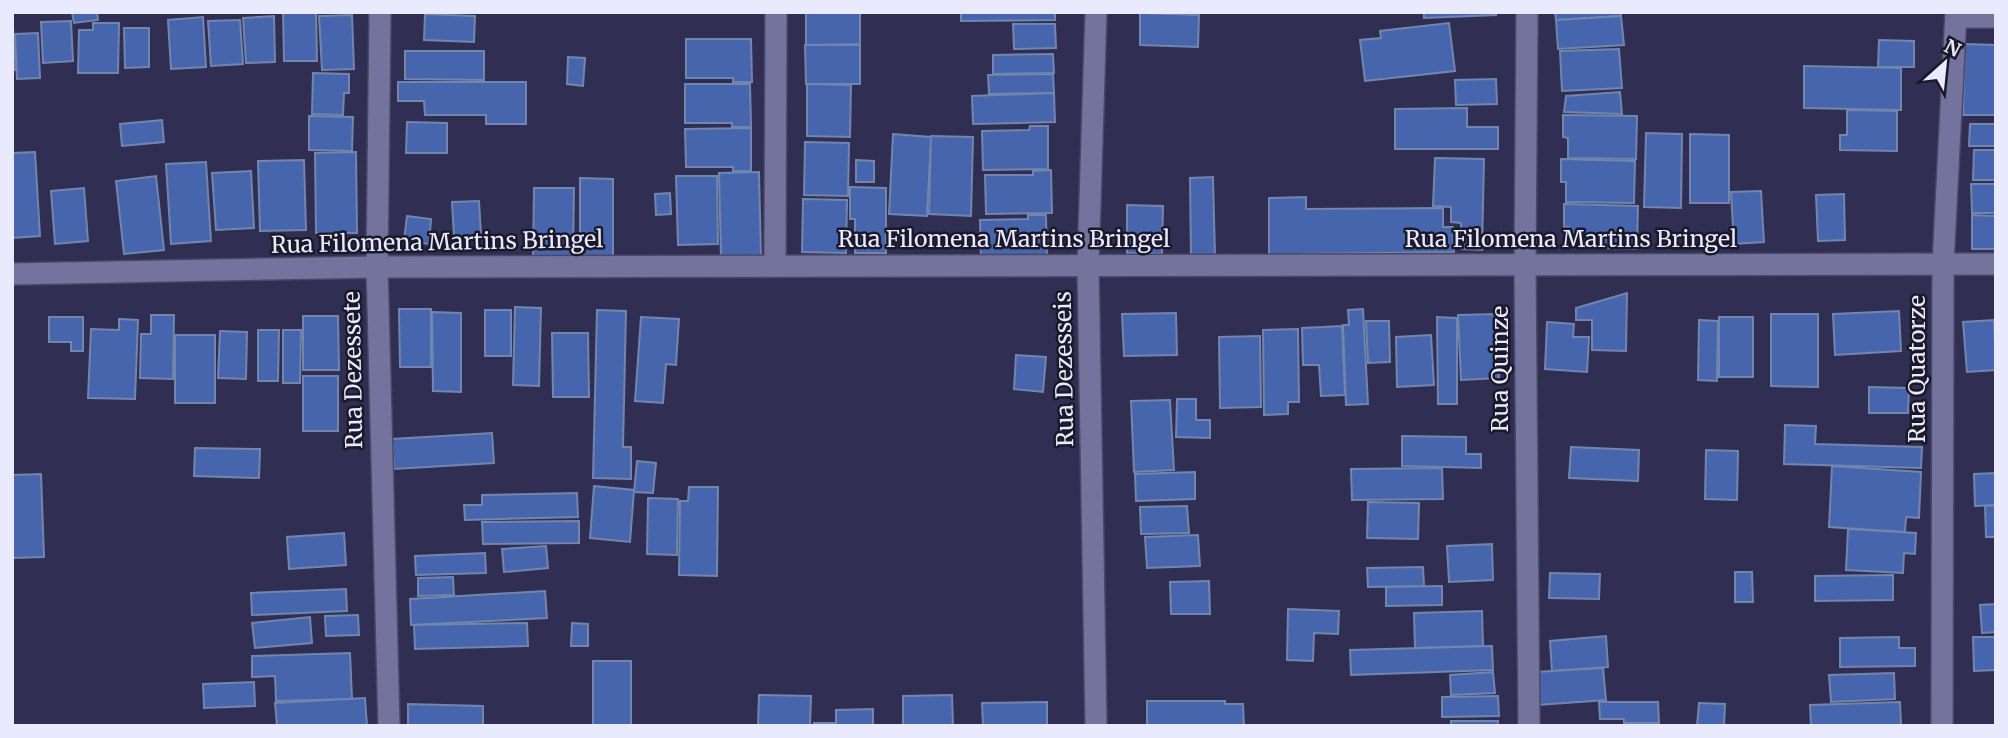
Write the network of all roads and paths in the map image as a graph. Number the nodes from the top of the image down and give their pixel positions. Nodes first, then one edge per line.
1 (380, 12) edge
2 (776, 12) edge
3 (1096, 12) edge
4 (1527, 12) edge
5 (1956, 15) edge
6 (1996, 17) edge
7 (1943, 264) junction
8 (1996, 264) edge
9 (1088, 265) junction
10 (1525, 265) junction
11 (775, 266) junction
12 (377, 267) junction
13 (12, 274) edge
14 (389, 726) edge
15 (1096, 726) edge
16 (1529, 726) edge
17 (1942, 726) edge

1 - 12 street, Rua Dezessete
2 - 11 street
3 - 9 street, Rua Dezesseis
4 - 10 street, Rua Quinze
5 - 6 street
5 - 7 street, Rua Quatorze
7 - 8 street, Rua Filomena Martins Bringel
7 - 10 street, Rua Filomena Martins Bringel
7 - 17 street, Rua Quatorze
9 - 10 street, Rua Filomena Martins Bringel
9 - 11 street, Rua Filomena Martins Bringel
9 - 15 street, Rua Dezesseis
10 - 16 street, Rua Quinze
11 - 12 street, Rua Filomena Martins Bringel
12 - 13 street, Rua Filomena Martins Bringel
12 - 14 street, Rua Dezessete

